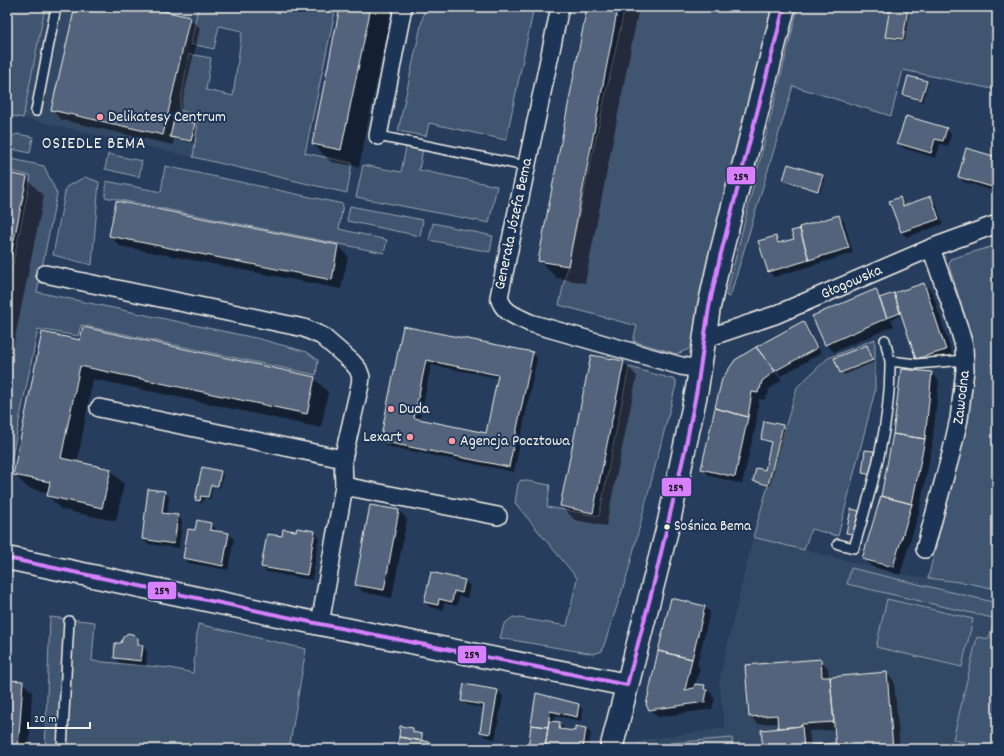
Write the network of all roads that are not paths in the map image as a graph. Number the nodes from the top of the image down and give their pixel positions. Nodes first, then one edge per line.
1 (56, 7) edge
2 (403, 7) edge
3 (560, 7) edge
4 (784, 7) edge
5 (36, 111) dead end
6 (378, 136) joint
7 (526, 166) junction
8 (997, 224) edge
9 (931, 248) junction
10 (45, 274) dead end
11 (704, 339) junction
12 (885, 340) dead end
13 (965, 360) junction
14 (890, 361) junction
15 (700, 369) junction
16 (99, 408) dead end
17 (343, 459) junction
18 (344, 486) junction
19 (498, 516) dead end
20 (838, 544) dead end
21 (925, 550) dead end
22 (7, 558) edge
23 (69, 621) dead end
24 (320, 624) junction
25 (627, 685) junction
26 (62, 749) edge
27 (611, 749) edge

1 - 5 lane
2 - 6 street
3 - 7 street, Generała Józefa Bema
4 - 11 street
6 - 7 lane
7 - 15 street, Generała Józefa Bema
8 - 9 street, Głogowska
9 - 11 street, Głogowska
9 - 13 street, Zawodna
10 - 17 street
11 - 15 street
12 - 14 lane
13 - 14 lane
13 - 21 street, Zawodna
14 - 20 lane
15 - 25 street
16 - 17 street
17 - 18 street
18 - 19 street
18 - 24 street
22 - 24 street
23 - 26 lane
24 - 25 street
25 - 27 street

